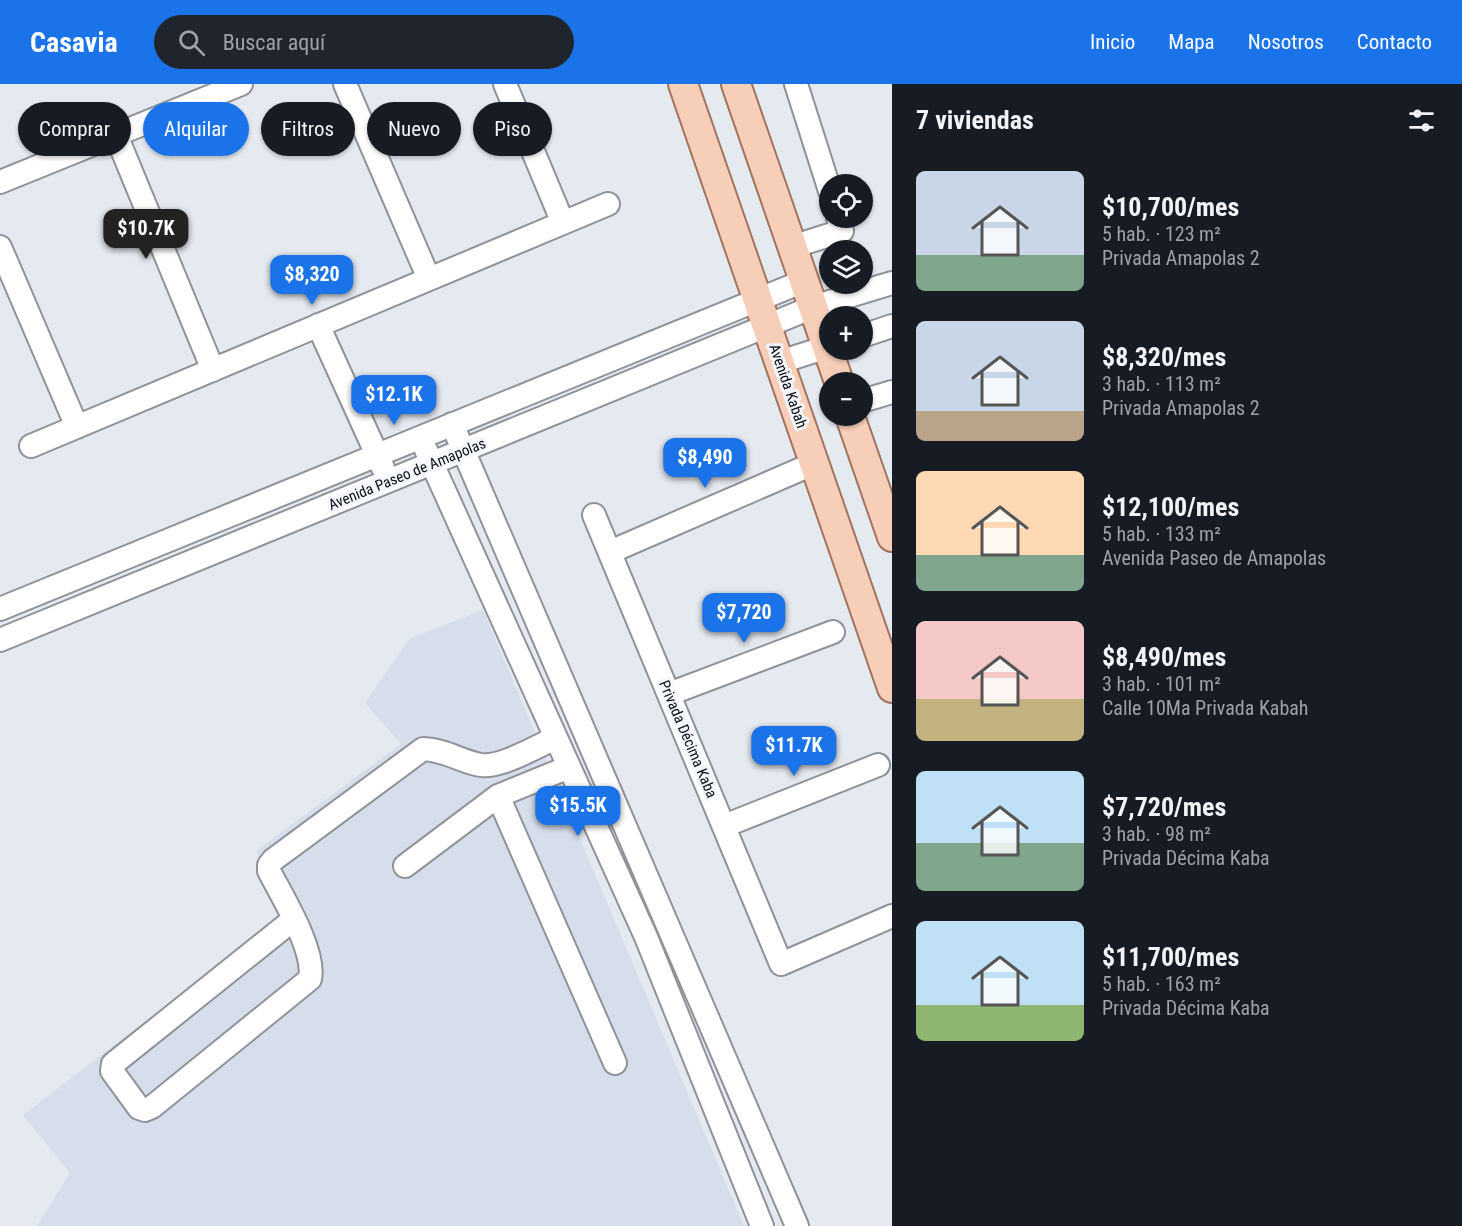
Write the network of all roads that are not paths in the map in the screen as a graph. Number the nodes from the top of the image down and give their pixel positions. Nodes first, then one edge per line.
1 (345, 84) edge
2 (505, 84) edge
3 (683, 84) edge
4 (736, 84) edge
5 (796, 84) edge
6 (231, 86) edge
7 (131, 129) edge
8 (64, 156) edge
9 (125, 156) edge
10 (825, 174) edge
11 (0, 182) edge
12 (608, 204) dead end
13 (563, 223) junction
14 (841, 228) edge
15 (0, 247) edge
16 (792, 247) junction
17 (429, 279) junction
18 (804, 281) junction
19 (892, 283) edge
20 (759, 300) junction
21 (813, 307) junction
22 (819, 323) edge
23 (318, 325) junction
24 (768, 326) junction
25 (892, 326) edge
26 (873, 332) edge
27 (819, 350) edge
28 (780, 362) junction
29 (213, 370) junction
30 (892, 392) edge
31 (873, 398) edge
32 (452, 424) junction
33 (77, 426) junction
34 (853, 426) edge
35 (421, 438) junction
36 (31, 446) dead end
37 (464, 450) junction
38 (377, 455) junction
39 (815, 463) junction
40 (431, 464) junction
41 (389, 481) junction
42 (594, 515) dead end
43 (892, 537) edge
44 (610, 552) junction
45 (0, 609) edge
46 (833, 632) dead end
47 (0, 640) edge
48 (892, 688) edge
49 (669, 694) junction
50 (556, 738) junction
51 (878, 765) dead end
52 (569, 767) junction
53 (498, 796) junction
54 (724, 826) junction
55 (405, 866) dead end
56 (892, 916) edge
57 (294, 919) junction
58 (670, 928) junction
59 (646, 937) junction
60 (615, 1063) dead end
61 (795, 1220) edge
62 (764, 1226) edge

1 - 17 street
2 - 13 street
3 - 20 main road, Avenida Kabah
4 - 16 main road
5 - 10 street
6 - 7 street
8 - 11 street
9 - 29 street
12 - 13 street
13 - 17 street
14 - 16 street
15 - 33 street
16 - 18 main road
17 - 23 street
18 - 20 street, Avenida Paseo de Amapolas
18 - 21 main road
19 - 21 street, Avenida Paseo de Amapolas
20 - 24 main road, Avenida Kabah
20 - 32 street, Avenida Paseo de Amapolas
21 - 22 main road
21 - 24 street, Avenida Paseo de Amapolas
23 - 29 street
23 - 38 street
24 - 28 main road, Avenida Kabah
24 - 37 street, Avenida Paseo de Amapolas
25 - 26 street
27 - 28 street
28 - 39 main road, Avenida Kabah
29 - 33 street
30 - 31 street
32 - 35 street, Avenida Paseo de Amapolas
32 - 37 street
33 - 36 street
34 - 43 main road
35 - 38 street, Avenida Paseo de Amapolas
35 - 40 street
37 - 40 street, Avenida Paseo de Amapolas
37 - 58 street
38 - 41 street
38 - 45 street, Avenida Paseo de Amapolas
39 - 44 street
39 - 48 main road, Avenida Kabah
40 - 41 street, Avenida Paseo de Amapolas
40 - 50 street
41 - 47 street, Avenida Paseo de Amapolas
42 - 44 street, Privada Décima Kaba
44 - 49 street, Privada Décima Kaba
46 - 49 street
49 - 54 street, Privada Décima Kaba
50 - 52 street
50 - 57 street
51 - 54 street
52 - 53 street
52 - 59 street
53 - 55 street
53 - 60 street
54 - 56 street, Privada Décima Kaba
57 - 57 street
58 - 59 street
58 - 61 street
59 - 62 street
61 - 62 street

